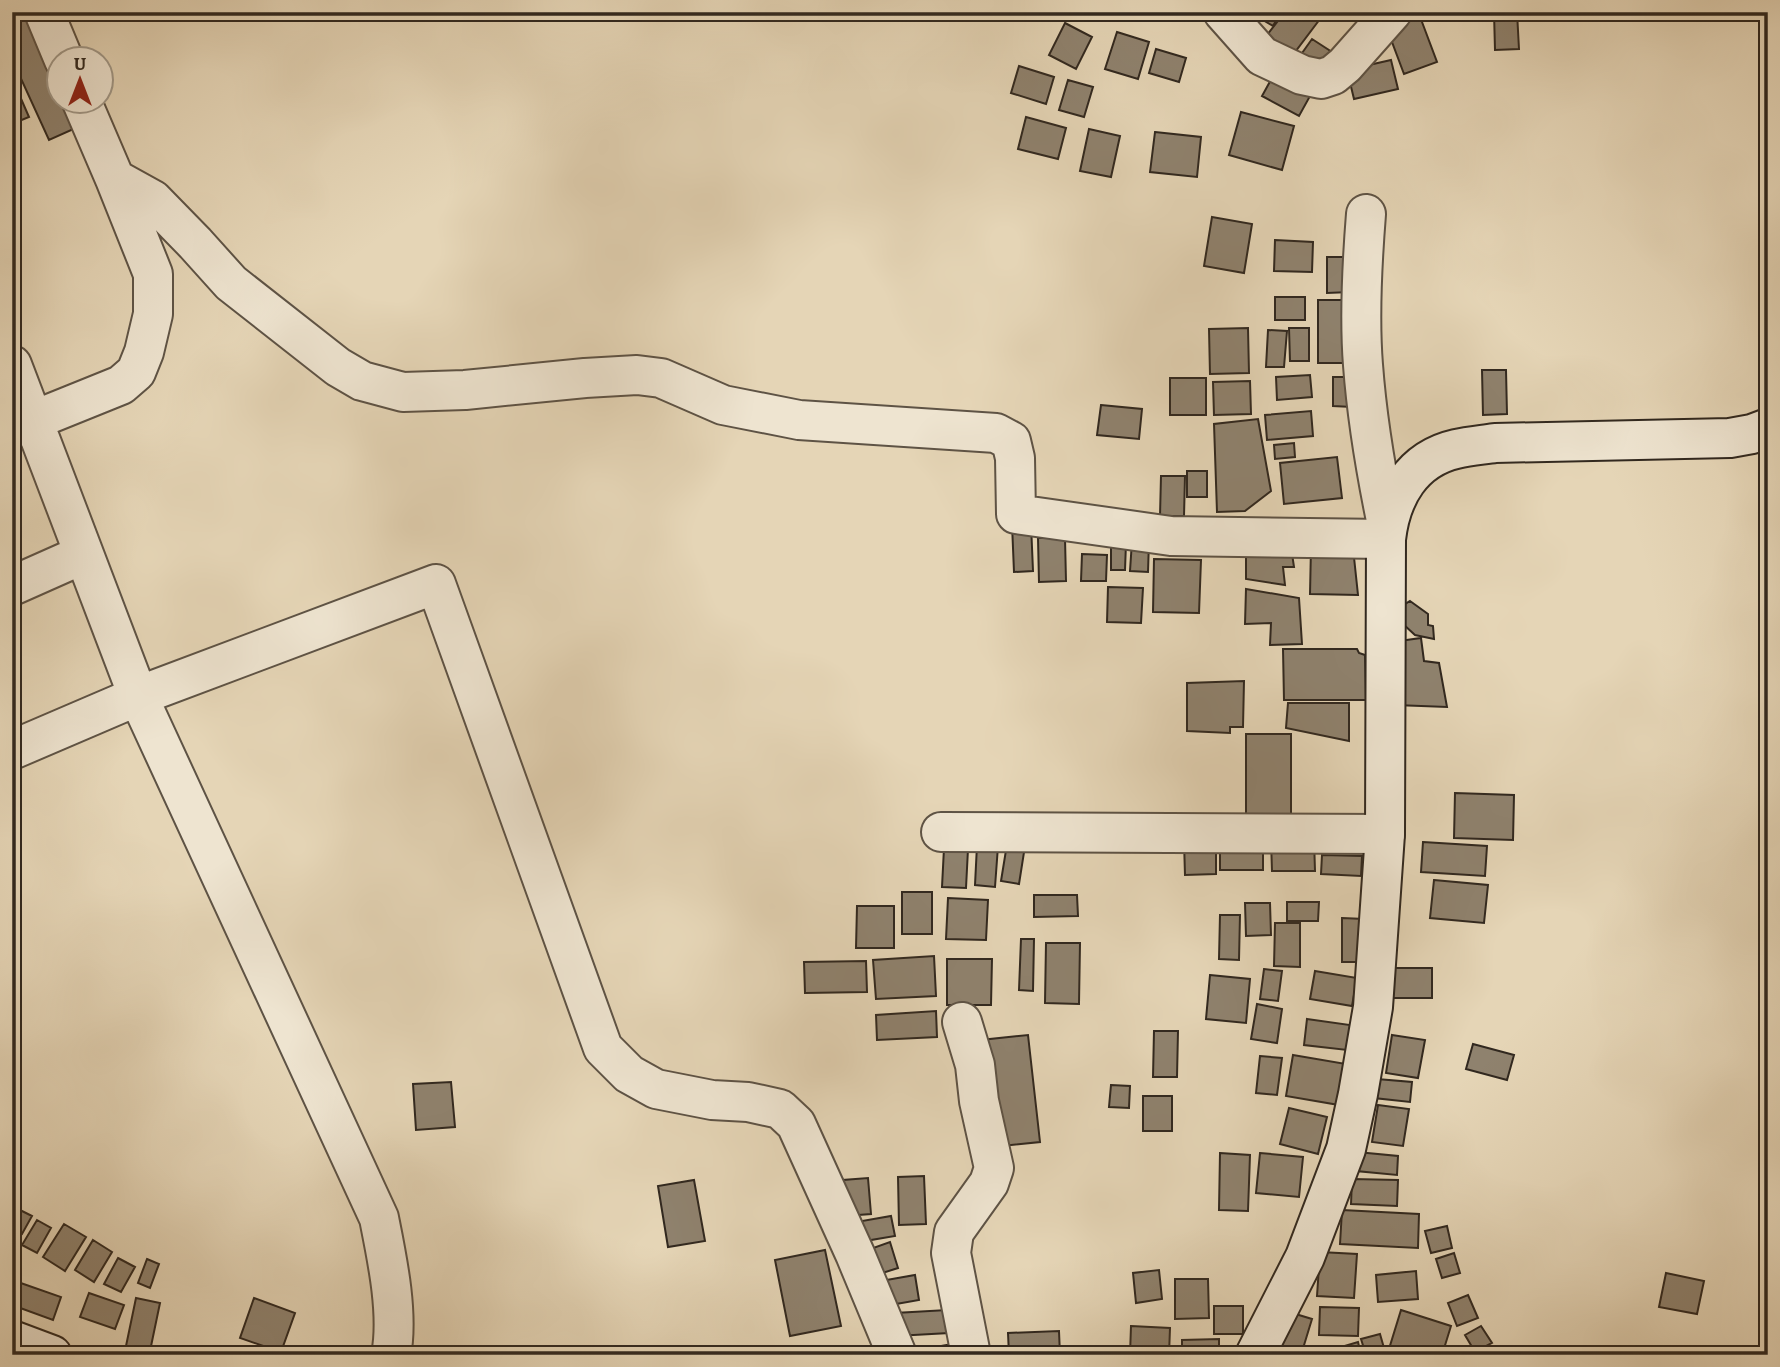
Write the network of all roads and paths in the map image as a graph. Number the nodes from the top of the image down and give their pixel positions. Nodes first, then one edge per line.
1 (44, 12) edge
2 (1223, 12) edge
3 (1392, 12) edge
4 (58, 46) edge
5 (88, 116) edge
6 (115, 179) junction
7 (1366, 214) dead end
8 (12, 365) edge
9 (23, 425) edge
10 (1768, 428) edge
11 (1387, 532) junction
12 (84, 554) junction
13 (12, 586) edge
14 (138, 696) junction
15 (12, 750) edge
16 (941, 832) dead end
17 (1385, 834) junction
18 (962, 1022) dead end
19 (12, 1340) edge
20 (52, 1355) edge
21 (391, 1355) edge
22 (897, 1355) edge
23 (971, 1355) edge
24 (1255, 1355) edge

1 - 4 street
2 - 3 street
5 - 6 street
6 - 9 street
6 - 11 street
7 - 11 street
8 - 9 street
9 - 12 street
10 - 11 street
11 - 17 street
12 - 13 street
12 - 14 street
14 - 15 street
14 - 21 street
14 - 22 street
16 - 17 street
17 - 24 street
18 - 23 street
19 - 20 street

